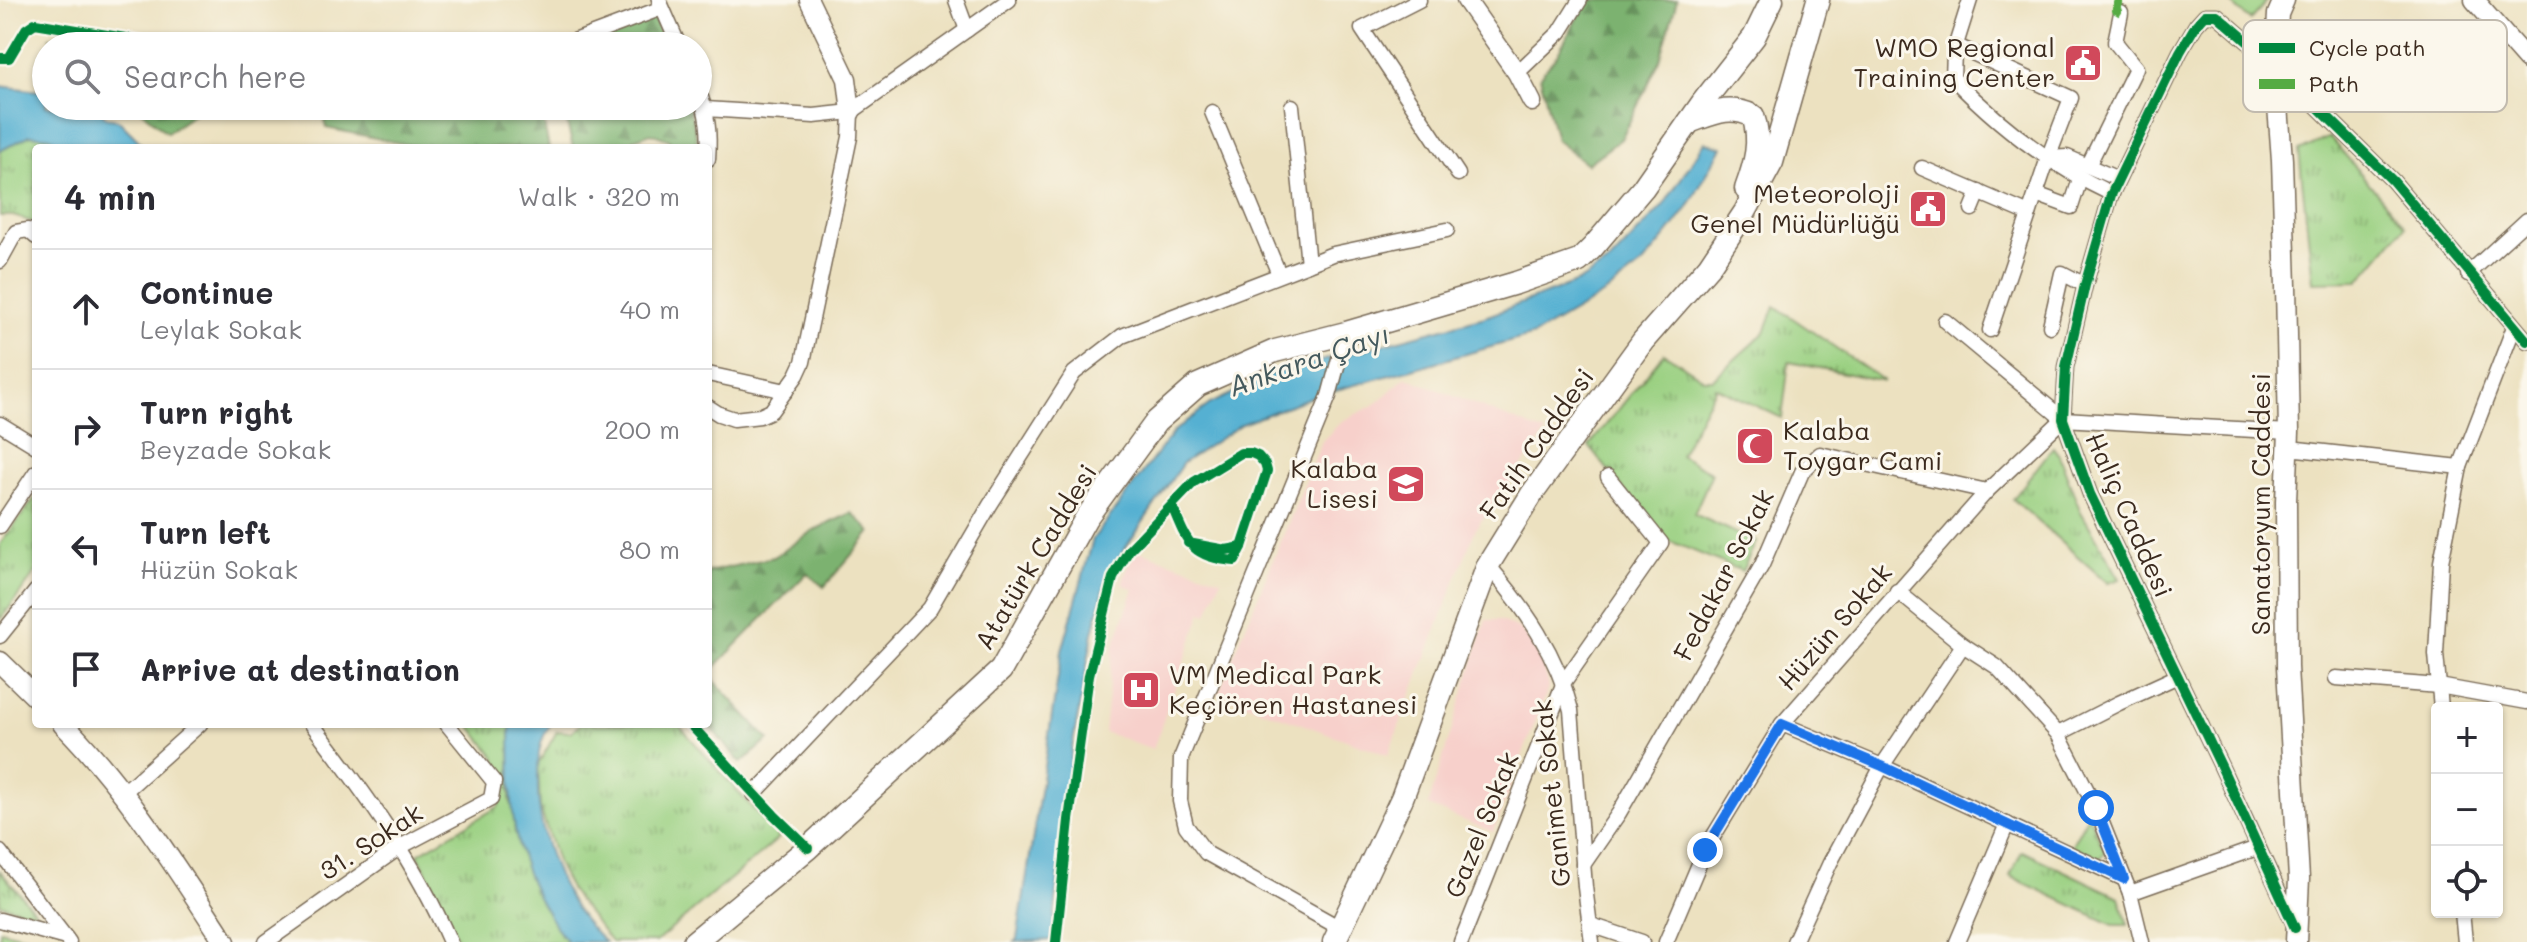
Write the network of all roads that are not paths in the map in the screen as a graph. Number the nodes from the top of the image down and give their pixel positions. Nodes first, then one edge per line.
1 (809, 0) edge
2 (956, 0) edge
3 (1009, 0) edge
4 (1419, 0) edge
5 (1466, 0) edge
6 (1580, 0) edge
7 (1772, 0) edge
8 (1818, 0) edge
9 (1970, 0) edge
10 (2284, 0) edge
11 (2474, 0) edge
12 (661, 4) edge
13 (2121, 13) dead end
14 (2278, 20) edge
15 (2492, 20) edge
16 (967, 30) junction
17 (594, 32) edge
18 (673, 32) edge
19 (2243, 37) edge
20 (2507, 37) edge
21 (1955, 45) junction
22 (2527, 60) edge
23 (1517, 73) junction
24 (1532, 102) dead end
25 (1292, 106) dead end
26 (712, 109) edge
27 (851, 112) junction
28 (1212, 112) dead end
29 (2278, 112) edge
30 (2323, 112) edge
31 (708, 120) edge
32 (1689, 122) junction
33 (709, 144) edge
34 (2048, 158) junction
35 (1922, 168) dead end
36 (2084, 173) junction
37 (1458, 174) dead end
38 (2118, 179) junction
39 (1979, 192) junction
40 (2036, 194) junction
41 (2112, 194) junction
42 (1972, 209) dead end
43 (2029, 214) junction
44 (2527, 220) edge
45 (1447, 230) dead end
46 (32, 234) edge
47 (1729, 237) junction
48 (0, 261) edge
49 (1308, 264) junction
50 (1279, 274) junction
51 (2468, 274) junction
52 (2085, 285) junction
53 (1945, 321) dead end
54 (2050, 326) dead end
55 (2514, 327) junction
56 (1990, 330) dead end
57 (2527, 341) edge
58 (1344, 342) junction
59 (712, 375) edge
60 (786, 391) junction
61 (712, 410) edge
62 (2063, 419) junction
63 (0, 424) edge
64 (2289, 440) junction
65 (32, 444) edge
66 (2460, 467) junction
67 (1608, 477) dead end
68 (32, 478) edge
69 (1987, 491) junction
70 (0, 526) edge
71 (1488, 565) junction
72 (1897, 591) junction
73 (32, 596) edge
74 (0, 636) edge
75 (1963, 645) junction
76 (0, 662) edge
77 (2178, 676) junction
78 (2336, 678) dead end
79 (1564, 682) junction
80 (2439, 686) junction
81 (32, 693) edge
82 (2440, 702) edge
83 (2527, 702) edge
84 (1782, 724) junction
85 (66, 728) edge
86 (196, 728) edge
87 (315, 728) edge
88 (450, 728) edge
89 (2058, 734) junction
90 (1882, 766) junction
91 (123, 793) junction
92 (754, 794) dead end
93 (2007, 824) junction
94 (400, 847) junction
95 (2257, 848) junction
96 (0, 852) edge
97 (1583, 865) junction
98 (2127, 886) junction
99 (2463, 918) edge
100 (0, 920) edge
101 (1591, 925) junction
102 (1337, 935) edge
103 (2296, 935) edge
104 (66, 941) edge
105 (225, 942) edge
106 (266, 942) edge
107 (450, 942) edge
108 (694, 942) edge
109 (1461, 942) edge
110 (1592, 942) edge
111 (1642, 942) edge
112 (1666, 942) edge
113 (1794, 942) edge
114 (1957, 942) edge
115 (2142, 942) edge
116 (2465, 942) edge

1 - 27 street
2 - 16 street
3 - 16 street
4 - 37 street
5 - 23 street
6 - 23 street
7 - 32 main road
8 - 47 main road, Fatih Caddesi
9 - 21 street
10 - 14 main road, Sanatoryum Caddesi
11 - 15 street
12 - 17 street
12 - 18 street
13 - 36 street
16 - 27 street
19 - 38 street, Haliç Caddesi
20 - 22 street
21 - 34 street
21 - 34 street
23 - 24 street
25 - 49 street
26 - 27 street
27 - 60 street
28 - 50 street
29 - 64 main road, Sanatoryum Caddesi
30 - 51 street
31 - 33 street
32 - 47 main road
32 - 58 main road, Atatürk Caddesi
34 - 36 street
34 - 40 street
35 - 39 street
36 - 38 street
36 - 40 street
36 - 41 street
38 - 41 street, Haliç Caddesi
39 - 42 street
39 - 43 street
40 - 43 street
41 - 52 street, Haliç Caddesi
43 - 56 street
44 - 51 street
45 - 49 street
46 - 48 street
47 - 71 main road, Fatih Caddesi
49 - 50 street
50 - 92 street
51 - 55 street
52 - 54 street
52 - 62 street, Haliç Caddesi
53 - 62 street
55 - 57 street
55 - 66 street
58 - 102 street
58 - 108 main road, Atatürk Caddesi
59 - 60 street
60 - 61 street
62 - 64 street
62 - 69 street, Hüzün Sokak
62 - 77 street, Haliç Caddesi
63 - 65 street
64 - 66 street
64 - 103 main road, Sanatoryum Caddesi
66 - 80 street
67 - 79 street, Gazel Sokak
68 - 70 street
69 - 72 street, Hüzün Sokak
69 - 97 street, Fedakar Sokak
71 - 79 street, Ganimet Sokak
71 - 102 main road, Fatih Caddesi
72 - 75 street
72 - 84 street, Hüzün Sokak
73 - 74 street
75 - 89 street
75 - 90 street
76 - 81 main road
77 - 89 street
77 - 95 street, Haliç Caddesi
78 - 80 street
79 - 97 street, Ganimet Sokak
79 - 109 street, Gazel Sokak
80 - 82 street
80 - 83 street
84 - 90 street
84 - 112 street, Hüzün Sokak
85 - 91 main road
86 - 91 street
87 - 94 street
88 - 94 street, 31. Sokak
89 - 98 street
90 - 93 street
90 - 113 street
91 - 105 main road
93 - 98 street
93 - 114 street
94 - 106 street, 31. Sokak
94 - 107 street
95 - 98 street
95 - 103 street, Haliç Caddesi
96 - 104 street
97 - 101 street, Ganimet Sokak
98 - 115 street
99 - 116 street
100 - 104 street
101 - 110 street, Ganimet Sokak
101 - 111 street

